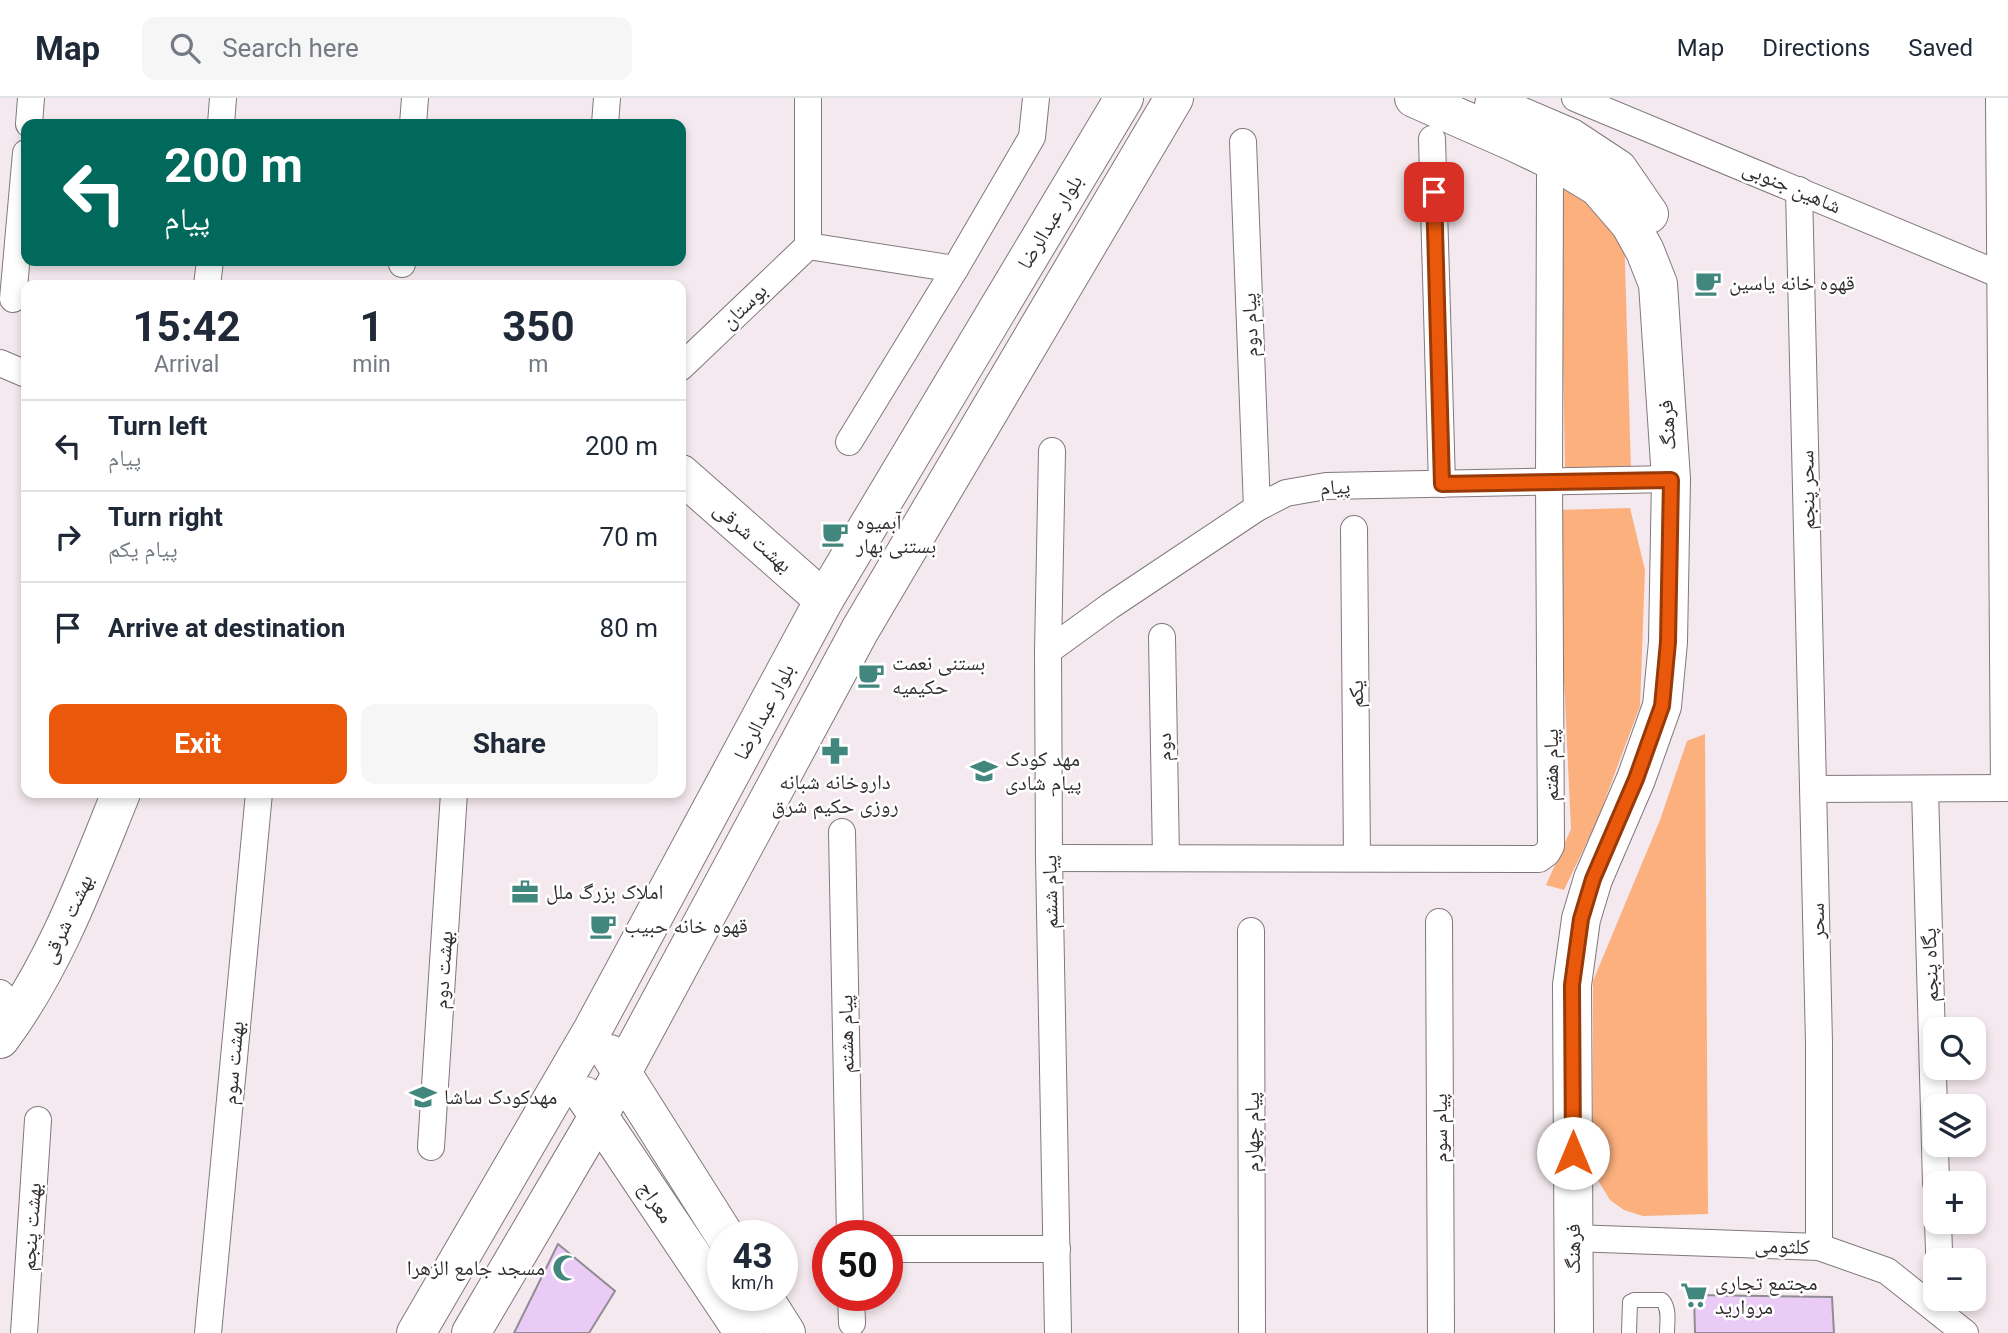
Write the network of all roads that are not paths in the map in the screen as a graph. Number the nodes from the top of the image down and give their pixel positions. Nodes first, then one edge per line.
1 (31, 98) edge
2 (223, 98) edge
3 (415, 98) edge
4 (607, 98) edge
5 (808, 98) edge
6 (1124, 98) edge
7 (1174, 98) edge
8 (1414, 98) edge
9 (1477, 98) edge
10 (1576, 98) edge
11 (1999, 98) edge
12 (1035, 101) edge
13 (29, 119) edge
14 (221, 119) edge
15 (413, 119) edge
16 (605, 119) edge
17 (1432, 139) dead end
18 (1243, 142) dead end
19 (1550, 176) dead end
20 (1799, 190) junction
21 (21, 209) edge
22 (808, 246) junction
23 (956, 269) junction
24 (1661, 274) junction
25 (2004, 276) edge
26 (13, 299) dead end
27 (686, 362) edge
28 (0, 363) edge
29 (21, 372) edge
30 (849, 442) dead end
31 (1052, 451) dead end
32 (686, 478) edge
33 (1671, 480) junction
34 (1549, 481) junction
35 (1442, 484) junction
36 (1257, 508) junction
37 (1354, 529) dead end
38 (824, 600) junction
39 (1162, 636) dead end
40 (1048, 651) junction
41 (2006, 788) edge
42 (1814, 789) junction
43 (1925, 789) junction
44 (119, 798) edge
45 (259, 798) edge
46 (454, 798) edge
47 (842, 832) dead end
48 (1049, 858) junction
49 (1166, 858) junction
50 (1357, 858) junction
51 (1440, 922) dead end
52 (1251, 931) dead end
53 (7, 1015) edge
54 (593, 1029) junction
55 (568, 1071) junction
56 (623, 1072) junction
57 (599, 1115) junction
58 (38, 1120) dead end
59 (431, 1147) dead end
60 (1937, 1171) edge
61 (715, 1220) edge
62 (850, 1220) edge
63 (1573, 1238) junction
64 (1819, 1247) junction
65 (903, 1249) edge
66 (1057, 1250) junction
67 (772, 1311) edge
68 (852, 1311) edge
69 (852, 1323) dead end
70 (24, 1333) edge
71 (208, 1333) edge
72 (416, 1333) edge
73 (471, 1333) edge
74 (744, 1333) edge
75 (786, 1333) edge
76 (1058, 1333) edge
77 (1252, 1333) edge
78 (1441, 1333) edge
79 (1574, 1333) edge
80 (1629, 1333) edge
81 (1667, 1333) edge
82 (1965, 1333) edge

1 - 13 street
2 - 14 street
3 - 15 street
4 - 16 street
5 - 22 street
6 - 38 main road, بلوار عبدالرضا
7 - 56 main road, بلوار عبدالرضا
8 - 24 main road, فرهنگ
9 - 24 main road, فرهنگ
10 - 20 street, شاهین جنوبی
11 - 25 street
12 - 23 street
17 - 35 street
18 - 36 street, پیام دوم
19 - 34 street, پیام هفتم
20 - 25 street, شاهین جنوبی
20 - 42 street, سحر پنجم
21 - 26 street
22 - 23 street
22 - 27 street, بوستان
23 - 30 street
24 - 33 main road, فرهنگ
25 - 41 street
28 - 29 street
31 - 40 street, پیام ششم
32 - 38 main road, بهشت شرقی
33 - 34 street, پیام
33 - 63 main road, فرهنگ
34 - 35 street, پیام
34 - 50 street, پیام هفتم
35 - 36 street, پیام
36 - 40 street, پیام
37 - 50 street, یکم
38 - 54 main road, بلوار عبدالرضا
39 - 49 street, دوم
40 - 48 street, پیام ششم
41 - 43 street
42 - 43 street
42 - 64 street, سحر
43 - 60 street, پگاه پنجم
44 - 53 main road, بهشت شرقی
45 - 71 street, بهشت سوم
46 - 59 street, بهشت دوم
47 - 62 street, پیام هشتم
48 - 49 street, پیام هفتم
48 - 66 street, پیام ششم
49 - 50 street, پیام هفتم
51 - 78 street, پیام سوم
52 - 77 street, پیام چهارم
54 - 55 main road, بلوار عبدالرضا
54 - 56 main road, معراج
55 - 57 main road, معراج
55 - 72 main road, بلوار عبدالرضا
56 - 57 main road, بلوار عبدالرضا
56 - 61 main road, معراج
57 - 73 main road, بلوار عبدالرضا
57 - 74 main road, معراج
58 - 70 street, بهشت پنجم
63 - 64 street, کلثومی
63 - 79 main road, فرهنگ
64 - 82 street, کلثومی
65 - 66 street
66 - 76 street, پیام ششم
67 - 75 main road
68 - 69 street
80 - 81 lane

